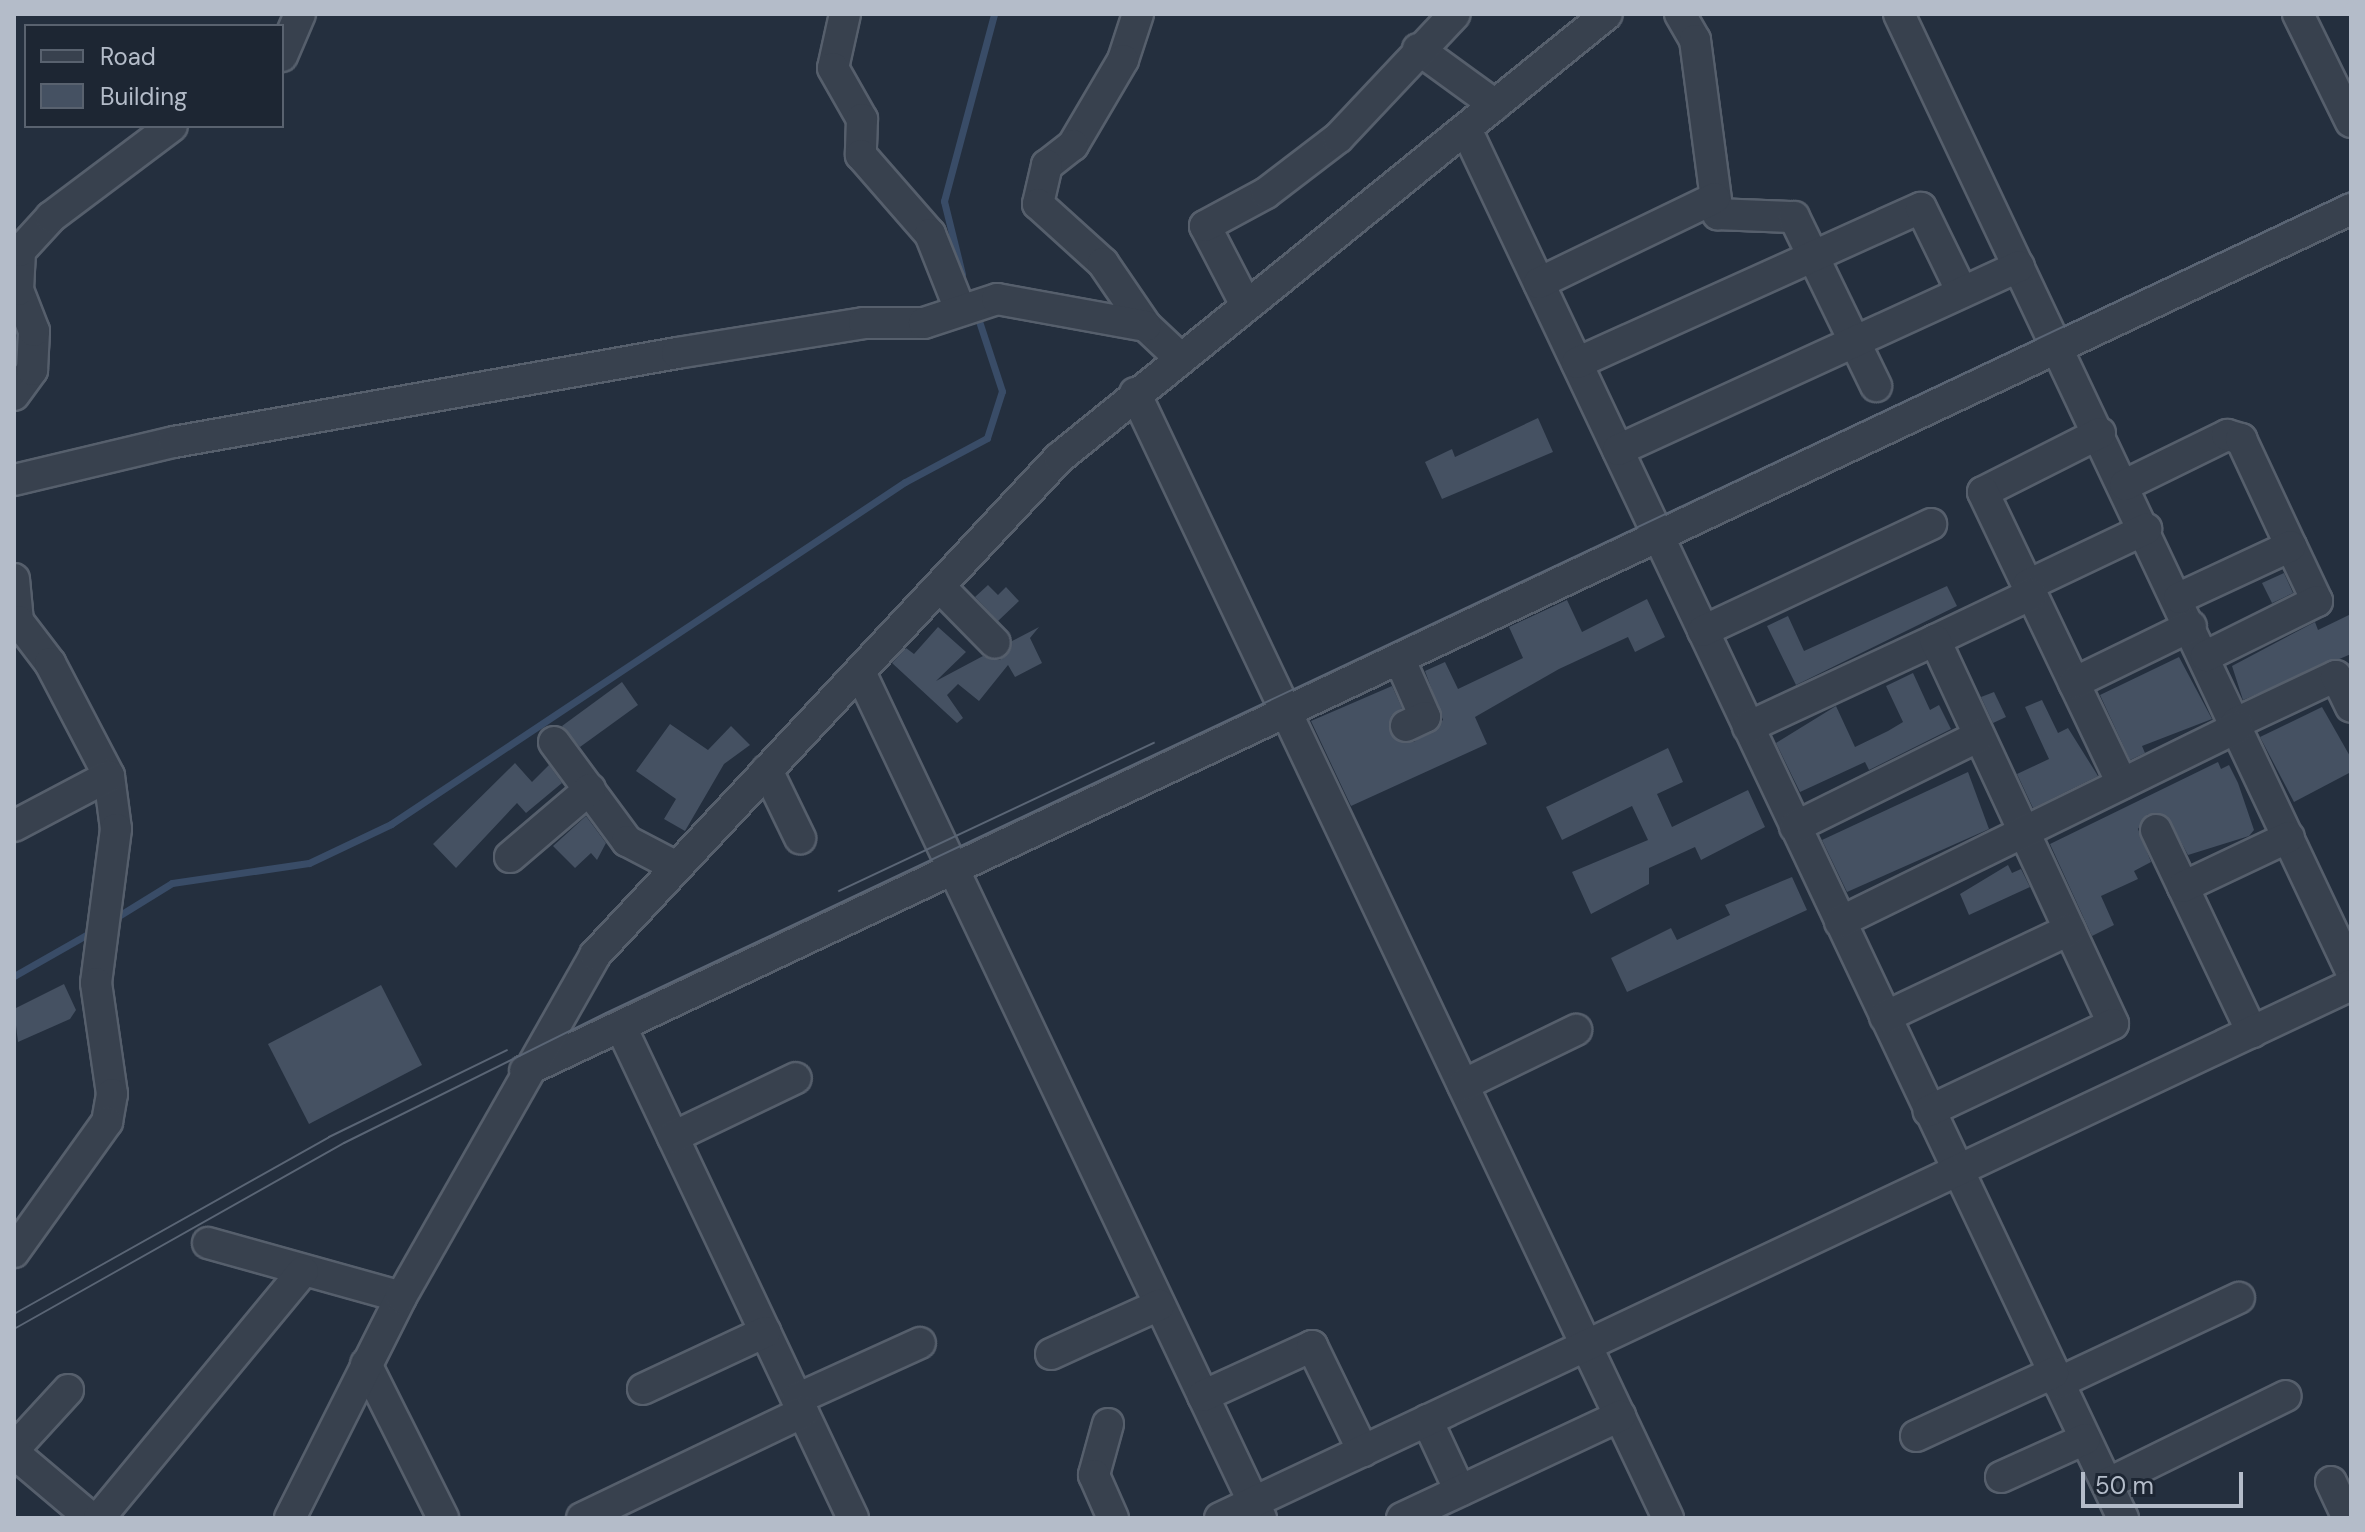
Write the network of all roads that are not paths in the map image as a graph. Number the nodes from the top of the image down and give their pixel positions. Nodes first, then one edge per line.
1 (300, 14) edge
2 (845, 14) edge
3 (1138, 14) edge
4 (1455, 14) edge
5 (1607, 14) edge
6 (1680, 14) edge
7 (1899, 14) edge
8 (2298, 14) edge
9 (1418, 49) junction
10 (284, 51) edge
11 (1495, 105) junction
12 (2351, 122) edge
13 (169, 128) edge
14 (1466, 129) junction
15 (1715, 198) junction
16 (2351, 209) edge
17 (1813, 253) junction
18 (2019, 266) junction
19 (1539, 283) junction
20 (1962, 292) junction
21 (1246, 305) junction
22 (966, 306) junction
23 (1146, 326) junction
24 (1855, 342) junction
25 (2060, 350) junction
26 (1180, 358) junction
27 (1577, 363) junction
28 (1876, 386) dead end
29 (1135, 393) junction
30 (14, 395) edge
31 (2100, 433) junction
32 (1618, 450) junction
33 (14, 480) edge
34 (2125, 485) junction
35 (1931, 524) dead end
36 (2146, 529) junction
37 (1659, 537) junction
38 (2291, 546) junction
39 (14, 579) edge
40 (940, 587) junction
41 (2030, 590) junction
42 (2185, 612) junction
43 (1703, 631) junction
44 (1935, 640) junction
45 (995, 643) dead end
46 (2206, 656) junction
47 (1400, 660) junction
48 (860, 672) junction
49 (2074, 683) junction
50 (2351, 707) edge
51 (1287, 713) junction
52 (2237, 725) junction
53 (1406, 726) dead end
54 (1748, 727) junction
55 (1979, 736) junction
56 (554, 742) dead end
57 (767, 770) junction
58 (109, 776) junction
59 (2122, 784) junction
60 (590, 789) junction
61 (14, 826) edge
62 (1795, 827) junction
63 (2156, 830) dead end
64 (2024, 833) junction
65 (2289, 837) junction
66 (800, 838) dead end
67 (510, 857) dead end
68 (675, 866) junction
69 (957, 872) junction
70 (2183, 887) junction
71 (1840, 922) junction
72 (2069, 930) junction
73 (2351, 971) edge
74 (2351, 985) edge
75 (1885, 1017) junction
76 (621, 1027) junction
77 (1576, 1030) dead end
78 (2252, 1032) junction
79 (525, 1071) junction
80 (796, 1078) dead end
81 (1463, 1085) junction
82 (1929, 1111) junction
83 (673, 1137) junction
84 (1957, 1171) junction
85 (208, 1243) dead end
86 (14, 1252) edge
87 (303, 1271) junction
88 (401, 1297) junction
89 (2239, 1298) dead end
90 (1159, 1305) junction
91 (765, 1332) junction
92 (920, 1343) dead end
93 (1586, 1346) junction
94 (1051, 1354) dead end
95 (366, 1364) junction
96 (2056, 1378) junction
97 (643, 1389) dead end
98 (68, 1390) dead end
99 (1203, 1396) junction
100 (2286, 1396) dead end
101 (800, 1405) junction
102 (1620, 1416) junction
103 (1427, 1420) junction
104 (1108, 1424) dead end
105 (1916, 1436) dead end
106 (2085, 1439) junction
107 (14, 1451) edge
108 (1363, 1451) junction
109 (2001, 1477) dead end
110 (2331, 1482) dead end
111 (2107, 1484) junction
112 (1460, 1491) junction
113 (1257, 1510) edge
114 (91, 1518) edge
115 (99, 1518) edge
116 (290, 1518) edge
117 (443, 1518) edge
118 (582, 1518) edge
119 (853, 1518) edge
120 (1113, 1518) edge
121 (1220, 1518) edge
122 (1402, 1518) edge
123 (1668, 1518) edge
124 (2123, 1518) edge
125 (2348, 1518) edge

1 - 10 street
2 - 22 street
3 - 23 street
4 - 9 street
5 - 11 street
6 - 15 street
7 - 18 street
8 - 12 street
9 - 11 street
9 - 21 street
11 - 14 street
13 - 30 street
14 - 19 street
14 - 21 street
15 - 17 street
15 - 19 street
16 - 25 street
17 - 20 street
17 - 24 street
17 - 27 street
18 - 20 street
18 - 25 street
19 - 27 street
20 - 24 street
21 - 26 street
22 - 23 street
22 - 33 street
23 - 26 street
24 - 28 street
24 - 32 street
25 - 31 street
25 - 37 street
26 - 29 street
27 - 32 street
29 - 40 street
29 - 51 street
31 - 34 street
31 - 41 street
32 - 37 street
34 - 36 street
34 - 38 street
35 - 43 street
36 - 41 street
36 - 42 street
37 - 43 street
37 - 47 street
38 - 42 street
38 - 46 street
39 - 58 street
40 - 45 street
40 - 48 street
41 - 44 street
41 - 49 street
42 - 46 street
42 - 49 street
43 - 54 street
44 - 54 street
44 - 55 street
46 - 52 street
47 - 51 street
47 - 53 street
48 - 57 street
48 - 69 street
49 - 59 street
50 - 52 street
51 - 69 street
51 - 81 street
52 - 59 street
52 - 65 street
54 - 62 street
55 - 62 street
55 - 64 street
56 - 60 street
57 - 66 street
57 - 68 street
58 - 61 street
58 - 86 street
59 - 64 street
60 - 67 street
60 - 68 street
62 - 71 street
63 - 70 street
64 - 71 street
64 - 72 street
65 - 70 street
65 - 73 street
68 - 79 street
69 - 76 street
69 - 90 street
70 - 78 street
71 - 75 street
72 - 75 street
72 - 82 street
74 - 78 street
75 - 82 street
76 - 79 street
76 - 83 street
77 - 81 street
78 - 84 street
79 - 88 street
80 - 83 street
81 - 93 street
82 - 84 street
83 - 91 street
84 - 93 street
84 - 96 street
85 - 87 street
87 - 88 street
87 - 115 street
88 - 95 street
89 - 96 street
90 - 94 street
90 - 99 street
91 - 97 street
91 - 101 street
92 - 101 street
93 - 102 street
93 - 103 street
95 - 116 street
95 - 117 street
96 - 105 street
96 - 106 street
98 - 107 street
99 - 108 street
99 - 113 street
100 - 111 street
101 - 118 street
101 - 119 street
102 - 112 street
102 - 123 street
103 - 108 street
103 - 112 street
104 - 120 street
106 - 109 street
106 - 111 street
107 - 114 street
108 - 113 street
110 - 125 street
111 - 124 street
112 - 122 street
113 - 121 street

